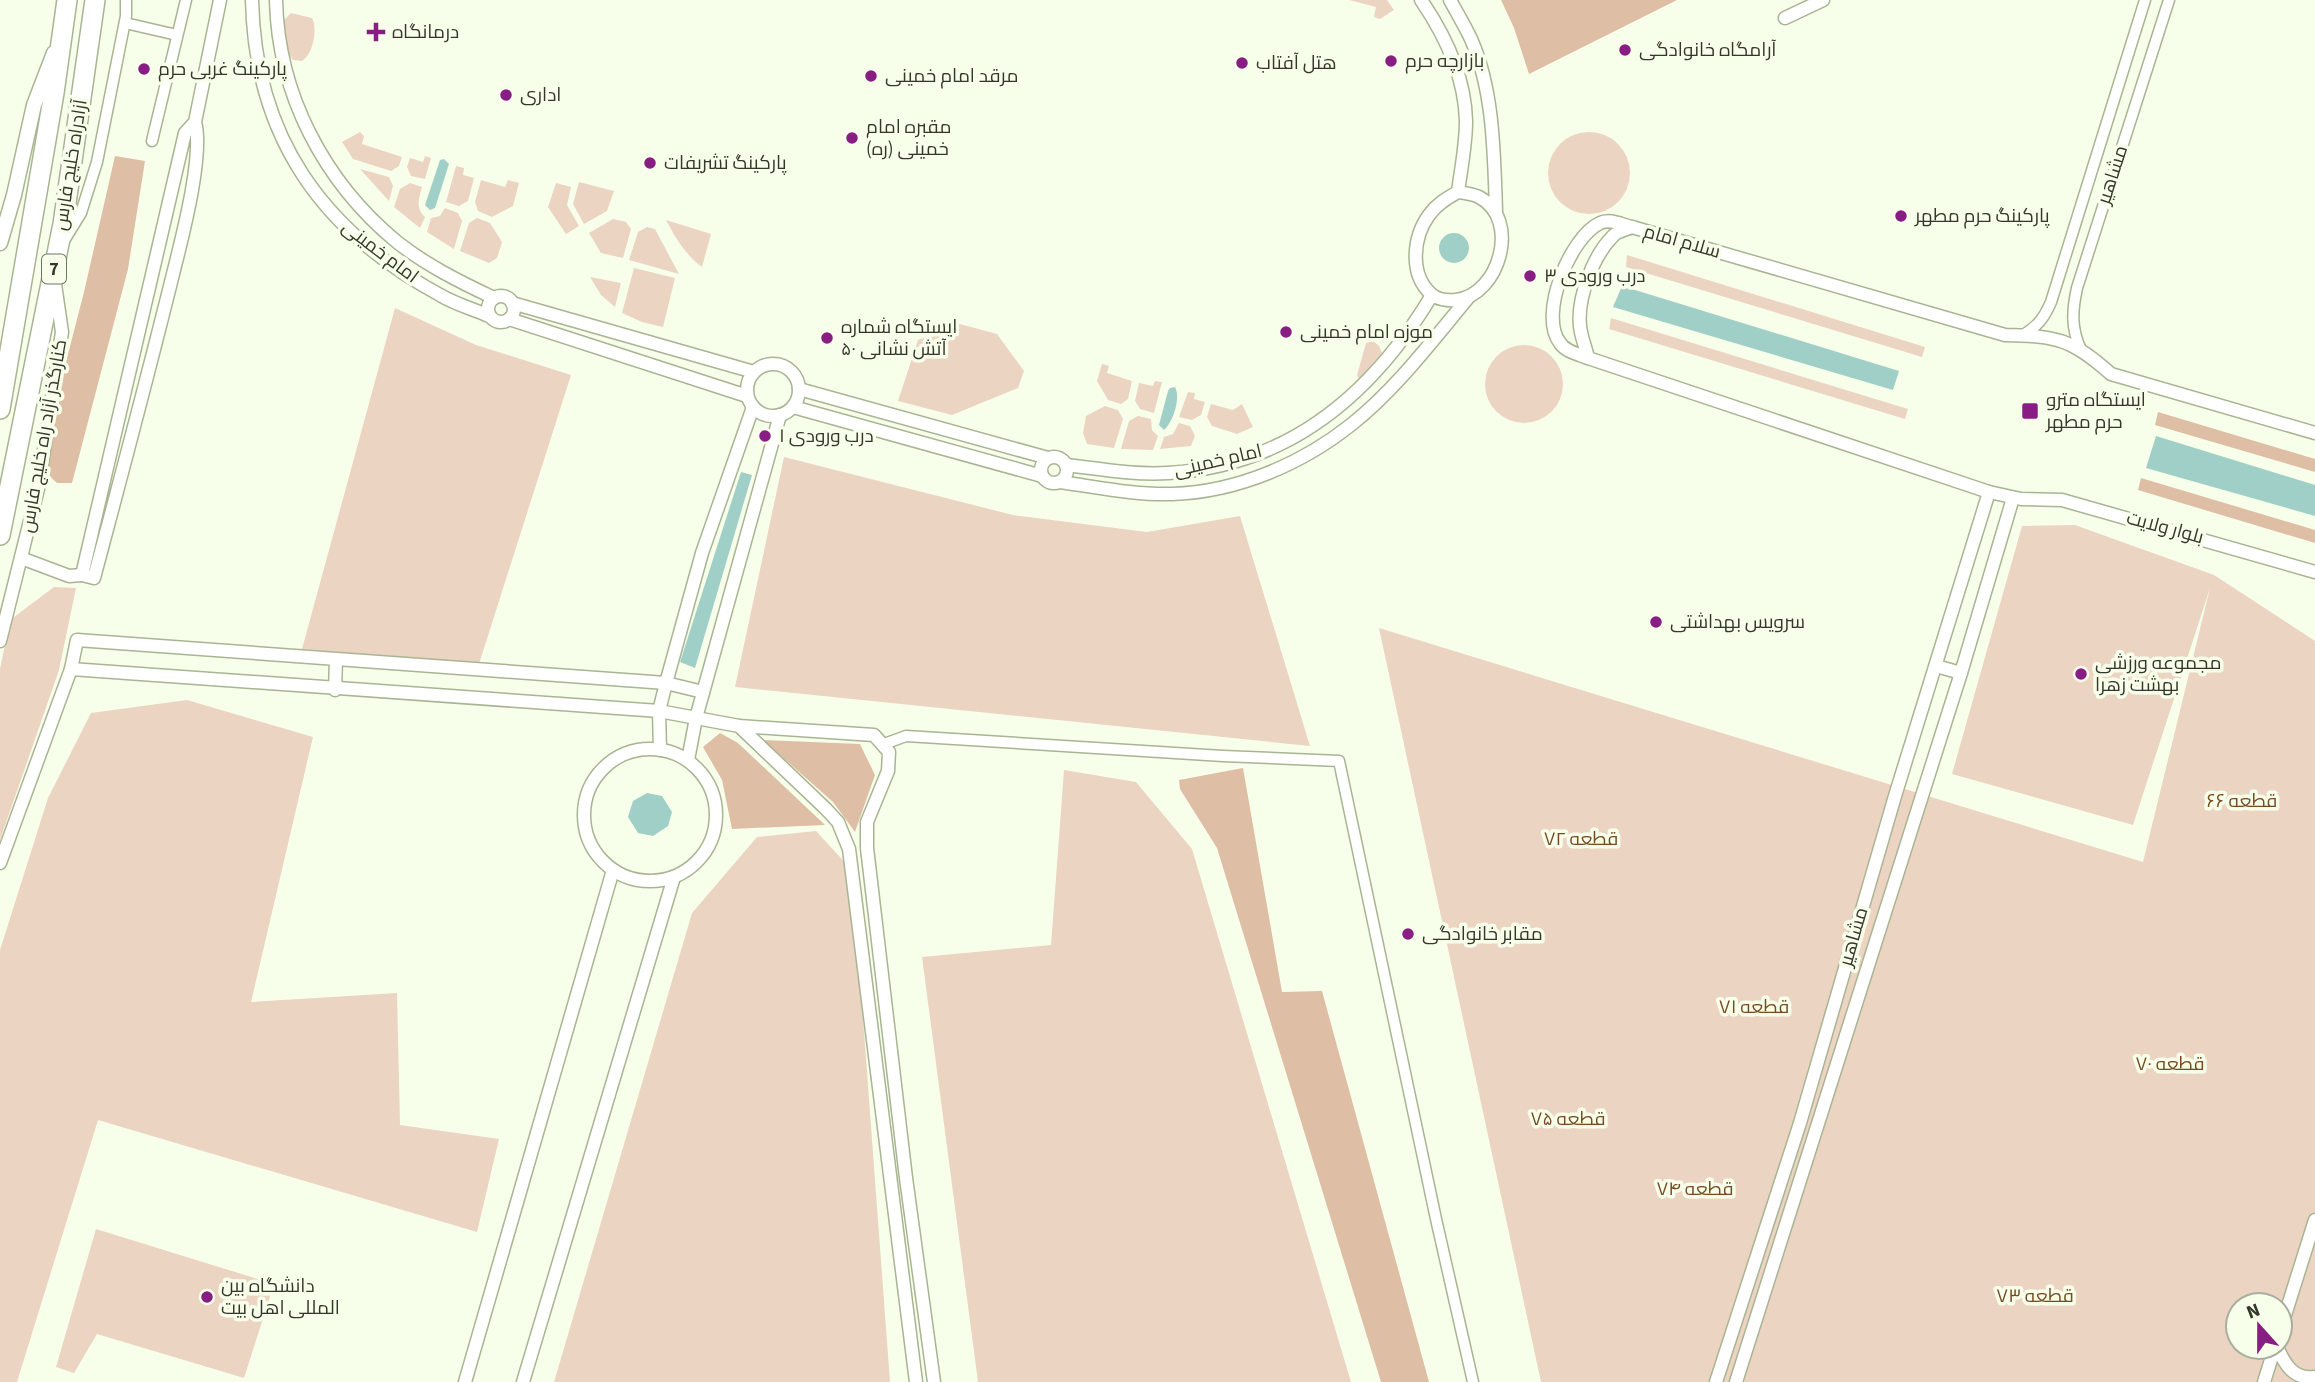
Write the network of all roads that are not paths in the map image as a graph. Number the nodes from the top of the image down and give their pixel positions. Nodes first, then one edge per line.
1 (67, 0) edge
2 (95, 0) edge
3 (126, 0) edge
4 (186, 0) edge
5 (220, 0) edge
6 (252, 0) edge
7 (276, 0) edge
8 (1421, 0) edge
9 (1450, 0) edge
10 (1823, 0) edge
11 (2145, 0) edge
12 (2169, 0) edge
13 (1785, 18) dead end
14 (125, 23) junction
15 (64, 26) junction
16 (177, 35) junction
17 (195, 122) junction
18 (152, 141) dead end
19 (1458, 192) junction
20 (1496, 211) junction
21 (1632, 228) junction
22 (0, 243) edge
23 (58, 250) junction
24 (53, 271) junction
25 (1432, 295) junction
26 (494, 298) junction
27 (1468, 299) junction
28 (512, 303) junction
29 (489, 316) junction
30 (509, 319) junction
31 (2022, 335) junction
32 (2081, 350) junction
33 (1588, 358) junction
34 (754, 372) junction
35 (799, 389) junction
36 (750, 402) junction
37 (793, 407) junction
38 (0, 409) edge
39 (780, 415) junction
40 (2315, 432) edge
41 (1048, 458) junction
42 (1066, 465) junction
43 (1042, 476) junction
44 (1060, 482) junction
45 (1989, 492) junction
46 (2013, 498) junction
47 (0, 535) edge
48 (21, 558) junction
49 (2315, 572) edge
50 (82, 576) junction
51 (0, 641) edge
52 (336, 660) junction
53 (1936, 666) junction
54 (71, 669) junction
55 (1961, 673) junction
56 (666, 683) junction
57 (335, 690) junction
58 (703, 692) junction
59 (659, 711) junction
60 (696, 718) junction
61 (739, 726) junction
62 (884, 744) junction
63 (660, 750) junction
64 (688, 760) junction
65 (0, 863) edge
66 (613, 870) junction
67 (674, 877) junction
68 (2315, 1220) edge
69 (2293, 1291) edge
70 (2271, 1361) edge
71 (2284, 1361) edge
72 (2315, 1377) edge
73 (465, 1382) edge
74 (523, 1382) edge
75 (916, 1382) edge
76 (934, 1382) edge
77 (1473, 1382) edge
78 (1716, 1382) edge
79 (1736, 1382) edge
80 (2264, 1382) edge

1 - 15 highway, آزادراه خلیج فارس / 7
2 - 23 highway, آزادراه خلیج فارس / 7
3 - 14 street
4 - 16 street
5 - 17 street
6 - 29 street, امام خمینی
7 - 26 street, امام خمینی
8 - 19 street
9 - 20 street
10 - 13 street
11 - 31 street, مشاهیر
12 - 32 street, مشاهیر
14 - 16 street
14 - 23 street
15 - 22 main road
15 - 38 highway, آزادراه خلیج فارس / 7
16 - 18 street
17 - 50 street
17 - 50 street
19 - 20 street
19 - 25 street
20 - 27 street
21 - 31 street, سلام امام
21 - 33 street, سلام امام
21 - 33 street
23 - 24 highway, آزادراه خلیج فارس / 7
24 - 47 highway, آزادراه خلیج فارس / 7
24 - 48 street, کنارگذر آزاد راه خلیج فارس
25 - 27 street
25 - 42 street, امام خمینی
26 - 28 street
26 - 29 street
27 - 44 street, امام خمینی
28 - 30 street
28 - 34 street
29 - 30 street
30 - 36 street
31 - 32 street, سلام امام
32 - 40 street, سلام امام
33 - 45 street
34 - 35 street
34 - 36 street
35 - 37 street
35 - 41 street
36 - 39 street
36 - 56 street
37 - 39 street
37 - 43 street
39 - 58 street
41 - 42 street
41 - 43 street
42 - 44 street
43 - 44 street
45 - 46 street
45 - 53 street, مشاهیر
46 - 49 street, بلوار ولایت
46 - 55 street, مشاهیر
48 - 50 street
48 - 51 street, کنارگذر آزاد راه خلیج فارس
52 - 54 street
52 - 56 street
52 - 57 street
53 - 55 street
53 - 78 street, مشاهیر
54 - 57 street
54 - 65 street
55 - 79 street, مشاهیر
56 - 58 street
56 - 59 street
57 - 59 street
58 - 60 street
59 - 60 street
59 - 63 street
60 - 61 street
60 - 64 street
61 - 62 street
61 - 75 street
62 - 76 street
62 - 77 street
63 - 64 street
63 - 66 street
64 - 67 street
66 - 67 street
66 - 73 street
67 - 74 street
68 - 69 street
70 - 80 street
71 - 72 street

